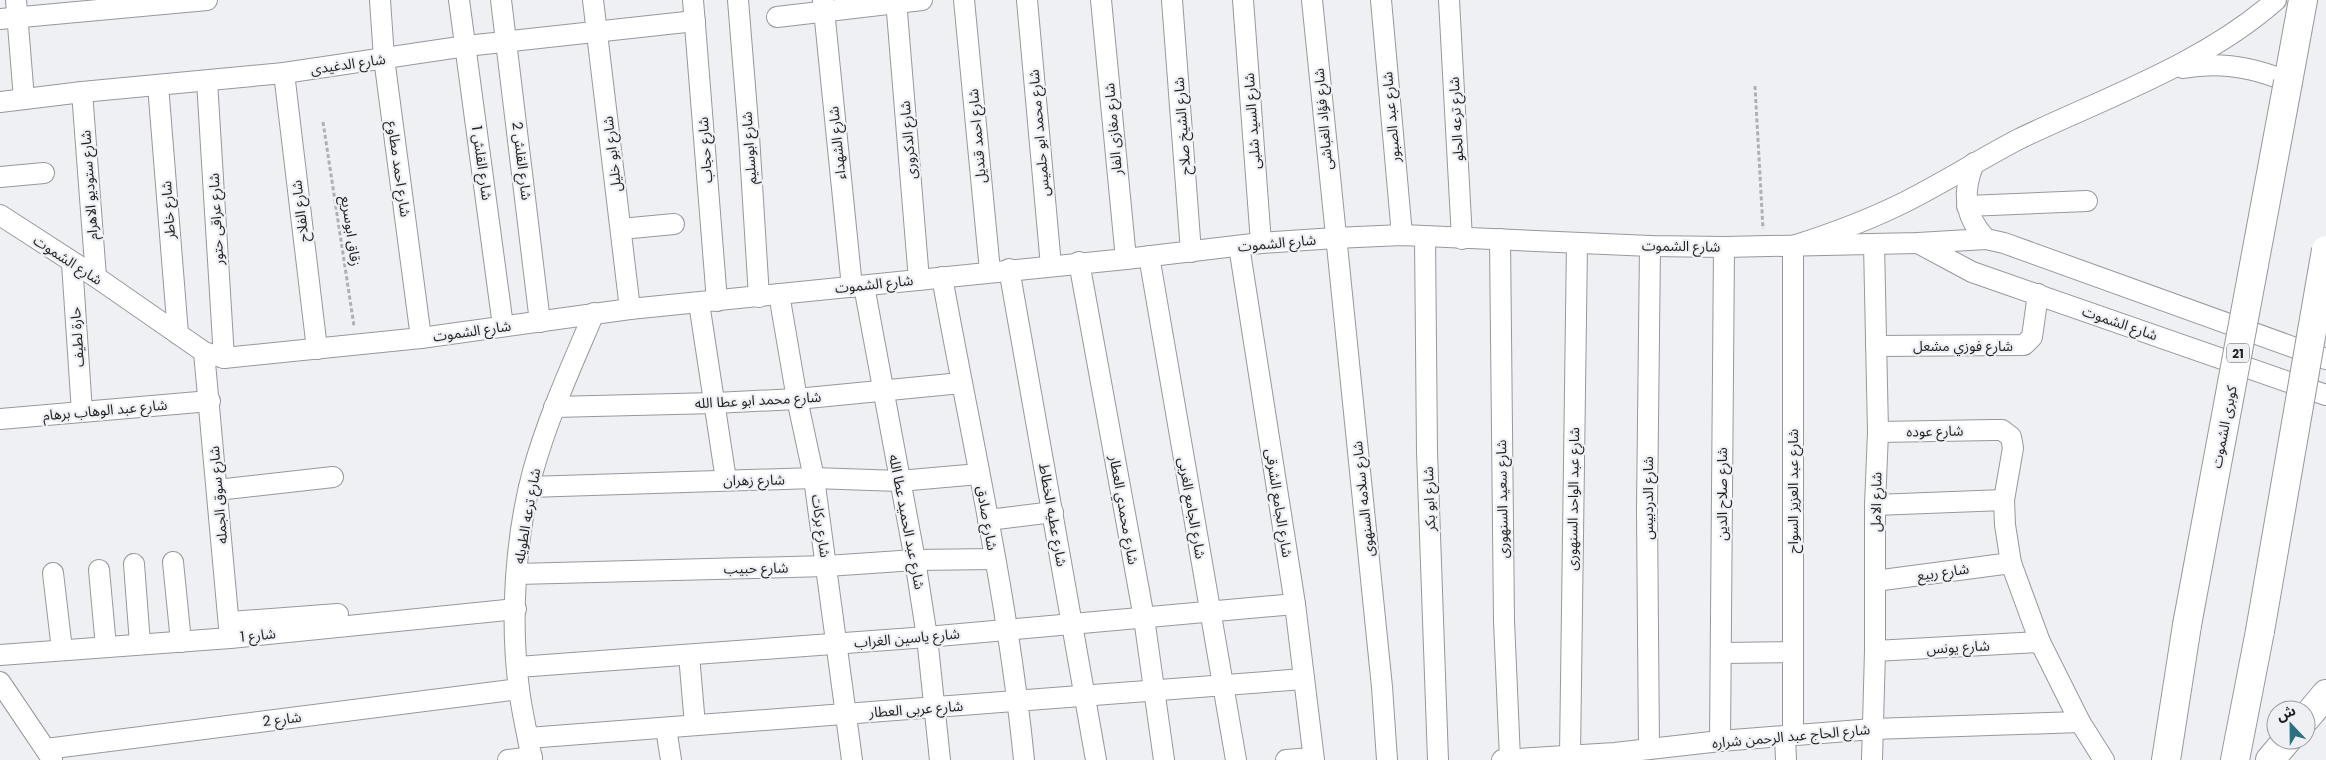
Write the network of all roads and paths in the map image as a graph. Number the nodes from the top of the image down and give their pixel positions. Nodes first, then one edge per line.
1 (207, 0) edge
2 (380, 0) edge
3 (459, 0) edge
4 (501, 0) edge
5 (594, 0) edge
6 (693, 0) edge
7 (738, 0) edge
8 (922, 0) edge
9 (964, 0) edge
10 (1027, 0) edge
11 (1101, 0) edge
12 (1172, 0) edge
13 (1243, 0) edge
14 (1312, 0) edge
15 (1381, 0) edge
16 (1449, 0) edge
17 (2276, 0) edge
18 (2303, 0) edge
19 (896, 1) edge
20 (824, 6) edge
21 (11, 12) edge
22 (777, 17) dead end
23 (695, 21) junction
24 (598, 33) junction
25 (506, 41) junction
26 (466, 46) junction
27 (384, 58) junction
28 (284, 73) junction
29 (2152, 76) junction
30 (207, 80) junction
31 (2288, 82) junction
32 (158, 85) junction
33 (1755, 86) dead end
34 (82, 92) junction
35 (24, 99) junction
36 (0, 102) edge
37 (323, 122) dead end
38 (1974, 163) junction
39 (44, 173) dead end
40 (0, 177) edge
41 (2087, 201) dead end
42 (1966, 206) junction
43 (0, 215) edge
44 (674, 224) dead end
45 (621, 229) junction
46 (1402, 235) junction
47 (1425, 237) junction
48 (1334, 238) junction
49 (1462, 239) junction
50 (1500, 239) junction
51 (1986, 239) junction
52 (1261, 243) junction
53 (1576, 243) junction
54 (1918, 243) junction
55 (1874, 244) junction
56 (1239, 246) junction
57 (1650, 246) junction
58 (1793, 246) junction
59 (1724, 247) junction
60 (1764, 247) junction
61 (2326, 250) edge
62 (1191, 252) junction
63 (1149, 256) junction
64 (1126, 259) junction
65 (1079, 262) junction
66 (72, 263) junction
67 (1051, 266) junction
68 (999, 270) junction
69 (96, 277) junction
70 (942, 277) junction
71 (919, 280) junction
72 (858, 286) junction
73 (779, 294) junction
74 (2038, 294) junction
75 (759, 296) junction
76 (708, 302) junction
77 (630, 309) junction
78 (594, 313) junction
79 (540, 322) junction
80 (503, 326) junction
81 (178, 334) junction
82 (421, 338) junction
83 (356, 345) junction
84 (1876, 346) junction
85 (317, 349) junction
86 (204, 352) junction
87 (224, 358) junction
88 (2326, 359) edge
89 (962, 384) junction
90 (882, 390) junction
91 (2326, 395) edge
92 (797, 399) junction
93 (210, 401) junction
94 (715, 404) junction
95 (554, 407) junction
96 (82, 412) junction
97 (0, 419) edge
98 (1878, 432) junction
99 (979, 474) junction
100 (333, 477) dead end
101 (814, 478) junction
102 (726, 480) junction
103 (899, 481) junction
104 (529, 487) junction
105 (218, 490) junction
106 (2004, 500) junction
107 (1875, 505) junction
108 (1054, 512) junction
109 (988, 520) junction
110 (994, 559) junction
111 (915, 560) junction
112 (173, 562) dead end
113 (2011, 562) junction
114 (134, 564) dead end
115 (827, 566) junction
116 (98, 570) dead end
117 (53, 573) dead end
118 (517, 574) junction
119 (1875, 581) junction
120 (1295, 604) junction
121 (516, 609) junction
122 (1210, 611) junction
123 (338, 614) dead end
124 (1144, 618) junction
125 (1072, 623) junction
126 (1007, 629) junction
127 (230, 630) junction
128 (927, 637) junction
129 (181, 642) junction
130 (2040, 642) junction
131 (140, 644) junction
132 (836, 644) junction
133 (106, 647) junction
134 (62, 650) junction
135 (1875, 651) junction
136 (1722, 652) junction
137 (1794, 652) junction
138 (0, 655) edge
139 (689, 655) junction
140 (518, 667) junction
141 (1304, 679) junction
142 (0, 682) edge
143 (1223, 686) junction
144 (519, 689) junction
145 (1154, 691) junction
146 (2326, 694) edge
147 (1085, 696) junction
148 (1018, 701) junction
149 (2316, 706) edge
150 (935, 707) junction
151 (847, 714) junction
152 (2080, 722) junction
153 (695, 725) junction
154 (666, 728) junction
155 (1873, 729) junction
156 (1789, 736) junction
157 (528, 738) junction
158 (1720, 741) junction
159 (1649, 749) junction
160 (2278, 750) edge
161 (1698, 752) edge
162 (49, 755) edge
163 (1570, 755) junction
164 (1616, 757) edge
165 (532, 759) edge
166 (1313, 759) edge
167 (1510, 759) edge
168 (1544, 759) edge
169 (508, 760) edge
170 (671, 760) edge
171 (852, 760) edge
172 (940, 760) edge
173 (1024, 760) edge
174 (1096, 760) edge
175 (1164, 760) edge
176 (1236, 760) edge
177 (1286, 760) edge
178 (1387, 760) edge
179 (1438, 760) edge
180 (1502, 760) edge
181 (1786, 760) edge
182 (1872, 760) edge
183 (2104, 760) edge
184 (2166, 760) edge
185 (2235, 760) edge
186 (2270, 760) edge

1 - 21 street
2 - 27 street, شارع احمد مطاوع
3 - 26 street, شارع القلش 1
4 - 25 street, شارع القلش 2
5 - 24 street, شارع ابو خليل
6 - 23 street, شارع حجاب
7 - 75 street, شارع ابوسليم
8 - 19 street
9 - 68 street, شارع احمد قنديل
10 - 67 street, شارع محمد ابو حلميس
11 - 64 street, شارع مغازى الفار
12 - 62 street, شارع الشيخ صلاح
13 - 52 street, شارع السيد شلبى
14 - 48 street, شارع فؤاد الغباشى
15 - 46 street, شارع عبد الصبور
16 - 49 street, شارع ترعه الحلو
17 - 29 street
18 - 31 highway, 21
19 - 20 street
19 - 71 street, شارع الدكرورى
20 - 22 street
20 - 72 street, شارع الشهداء
21 - 35 street
23 - 24 street, شارع الدغيدى
23 - 76 street, شارع حجاب
24 - 25 street, شارع الدغيدى
24 - 45 street, شارع ابو خليل
25 - 26 street, شارع الدغيدى
25 - 79 street, شارع القلش 2
26 - 27 street, شارع الدغيدى
26 - 80 street, شارع القلش 1
27 - 28 street, شارع الدغيدى
27 - 82 street, شارع احمد مطاوع
28 - 30 street, شارع الدغيدى
28 - 85 street, شارع الفلاح
29 - 31 street
29 - 38 street, شارع الشموت
30 - 32 street, شارع الدغيدى
30 - 87 street, شارع عراقى حتور
31 - 184 highway, كوبرى الشموت / 21, bridge
32 - 34 street, شارع الدغيدى
32 - 81 street, شارع خاطر
33 - 60 path
34 - 35 street, شارع الدغيدى
34 - 69 street, شارع ستوديو الاهرام
35 - 36 street, شارع الدغيدى
37 - 83 path, زقاق ابوسريع
38 - 42 street
38 - 58 street, شارع الشموت
39 - 40 street
41 - 42 street
42 - 51 street
43 - 66 street, شارع الشموت
44 - 45 street
45 - 77 street, شارع ابو خليل
46 - 47 street, شارع الشموت
46 - 48 street, شارع الشموت
47 - 49 street, شارع الشموت
47 - 179 street, شارع ابو بكر
48 - 52 street, شارع الشموت
48 - 178 street, شارع سلامه السنهوى
49 - 50 street, شارع الشموت
50 - 53 street, شارع الشموت
50 - 167 street, شارع سعيد السنهورى
51 - 54 street, شارع الشموت
51 - 88 street, شارع الشموت
52 - 56 street, شارع الشموت
53 - 57 street, شارع الشموت
53 - 163 street, شارع عبد الواحد السنهورى
54 - 55 street, شارع الشموت
54 - 74 street, شارع الشموت
55 - 58 street, شارع الشموت
55 - 84 street, شارع الامل
56 - 62 street, شارع الشموت
56 - 120 street, شارع الجامع الشرقى
57 - 59 street, شارع الشموت
57 - 159 street, شارع الدردبيس
58 - 60 street, شارع الشموت
58 - 137 street, شارع عبد العزيز السواح
59 - 60 street, شارع الشموت
59 - 136 street, شارع صلاح الدين
61 - 185 highway, bridge
62 - 63 street, شارع الشموت
63 - 64 street, شارع الشموت
63 - 122 street, شارع الجامع الغربى
64 - 65 street, شارع الشموت
65 - 67 street, شارع الشموت
65 - 124 street, شارع محمدي العطار
66 - 69 street, شارع الشموت
66 - 96 street, حارة لطيف
67 - 68 street, شارع الشموت
68 - 70 street, شارع الشموت
68 - 108 street, شارع عطيه الخطاط
69 - 81 street, شارع الشموت
70 - 71 street, شارع الشموت
70 - 89 street, شارع صادق
71 - 72 street, شارع الشموت
72 - 73 street, شارع الشموت
72 - 90 street, شارع عبد الحميد عطا الله
73 - 75 street, شارع الشموت
73 - 92 street, شارع بركات
74 - 84 street, شارع فوزي مشعل
74 - 91 street, شارع الشموت
75 - 76 street, شارع الشموت
76 - 77 street, شارع الشموت
76 - 94 street, شارع حجاب
77 - 78 street, شارع الشموت
78 - 79 street, شارع الشموت
78 - 95 street, شارع ترعه الطويله
79 - 80 street, شارع الشموت
80 - 82 street, شارع الشموت
81 - 86 street, شارع الشموت
82 - 83 street, شارع الشموت
83 - 85 street, شارع الشموت
84 - 98 street, شارع الامل
85 - 87 street, شارع الشموت
86 - 87 street, شارع الشموت
86 - 93 street, شارع سوق الجمله
89 - 90 street, شارع محمد ابو عطا الله
89 - 99 street, شارع صادق
90 - 92 street, شارع محمد ابو عطا الله
90 - 103 street, شارع عبد الحميد عطا الله
92 - 94 street, شارع محمد ابو عطا الله
92 - 101 street, شارع بركات
93 - 96 street, شارع عبد الوهاب برهام
93 - 105 street, شارع سوق الجمله
94 - 95 street, شارع محمد ابو عطا الله
94 - 102 street, شارع حجاب
95 - 104 street, شارع ترعه الطويله
96 - 97 street, شارع عبد الوهاب برهام
98 - 106 street, شارع عوده
98 - 107 street, شارع الامل
99 - 103 street, شارع زهران
99 - 109 street, شارع صادق
100 - 105 street
101 - 102 street, شارع زهران
101 - 103 street, شارع زهران
101 - 115 street, شارع بركات
102 - 104 street, شارع زهران
103 - 111 street, شارع عبد الحميد عطا الله
104 - 118 street, شارع ترعه الطويله
105 - 127 street, شارع سوق الجمله
106 - 107 street
106 - 113 street
107 - 119 street, شارع الامل
108 - 109 street
108 - 125 street, شارع عطيه الخطاط
109 - 110 street, شارع صادق
110 - 111 street, شارع حبيب
110 - 126 street, شارع صادق
111 - 115 street, شارع حبيب
111 - 128 street, شارع عبد الحميد عطا الله
112 - 129 street
113 - 119 street, شارع ربيع
113 - 130 street
114 - 131 street
115 - 118 street, شارع حبيب
115 - 132 street, شارع بركات
116 - 133 street
117 - 134 street
118 - 121 street, شارع ترعه الطويله
119 - 135 street, شارع الامل
120 - 122 street, شارع ياسين الغراب
120 - 141 street, شارع الجامع الشرقى
121 - 127 street, شارع 1
121 - 140 street, شارع ترعه الطويله
122 - 124 street, شارع ياسين الغراب
122 - 143 street, شارع الجامع الغربى
123 - 127 street
124 - 125 street, شارع ياسين الغراب
124 - 145 street, شارع محمدي العطار
125 - 126 street, شارع ياسين الغراب
125 - 147 street, شارع عطيه الخطاط
126 - 128 street, شارع ياسين الغراب
126 - 148 street, شارع صادق
127 - 129 street, شارع 1
128 - 132 street, شارع ياسين الغراب
128 - 150 street, شارع عبد الحميد عطا الله
129 - 131 street, شارع 1
130 - 135 street, شارع يونس
130 - 152 street
131 - 133 street, شارع 1
132 - 139 street, شارع ياسين الغراب
132 - 151 street, شارع بركات
133 - 134 street, شارع 1
134 - 138 street, شارع 1
135 - 155 street, شارع الامل
136 - 137 street
136 - 158 street, شارع صلاح الدين
137 - 156 street, شارع عبد العزيز السواح
139 - 140 street, شارع ياسين الغراب
139 - 153 street
140 - 144 street, شارع ترعه الطويله
141 - 143 street, شارع عربى العطار
141 - 166 street, شارع الجامع الشرقى
142 - 162 street
143 - 145 street, شارع عربى العطار
143 - 176 street, شارع الجامع الغربى
144 - 157 street, شارع ترعه الطويله
144 - 162 street, شارع 2
145 - 147 street, شارع عربى العطار
145 - 175 street, شارع محمدي العطار
146 - 149 highway
147 - 148 street, شارع عربى العطار
147 - 174 street, شارع عطيه الخطاط
148 - 150 street, شارع عربى العطار
148 - 173 street, شارع صادق
150 - 151 street, شارع عربى العطار
150 - 172 street, شارع عبد الحميد عطا الله
151 - 153 street, شارع عربى العطار
151 - 171 street, شارع بركات
152 - 155 street, شارع الحاج عبد الرحمن شراره
152 - 183 street
153 - 154 street, شارع عربى العطار
154 - 157 street, شارع عربى العطار
154 - 170 street
155 - 156 street, شارع الحاج عبد الرحمن شراره
155 - 182 street, شارع الامل
156 - 158 street, شارع الحاج عبد الرحمن شراره
156 - 181 street, شارع عبد العزيز السواح
157 - 165 street, شارع ترعه الطويله
158 - 161 street, شارع الحاج عبد الرحمن شراره
159 - 161 street, شارع الحاج عبد الرحمن شراره
159 - 164 street, شارع الحاج عبد الرحمن شراره
160 - 186 highway
163 - 164 street, شارع الحاج عبد الرحمن شراره
163 - 168 street, شارع الحاج عبد الرحمن شراره
165 - 169 street
166 - 177 street
167 - 168 street, شارع الحاج عبد الرحمن شراره
167 - 180 street, شارع الحاج عبد الرحمن شراره

